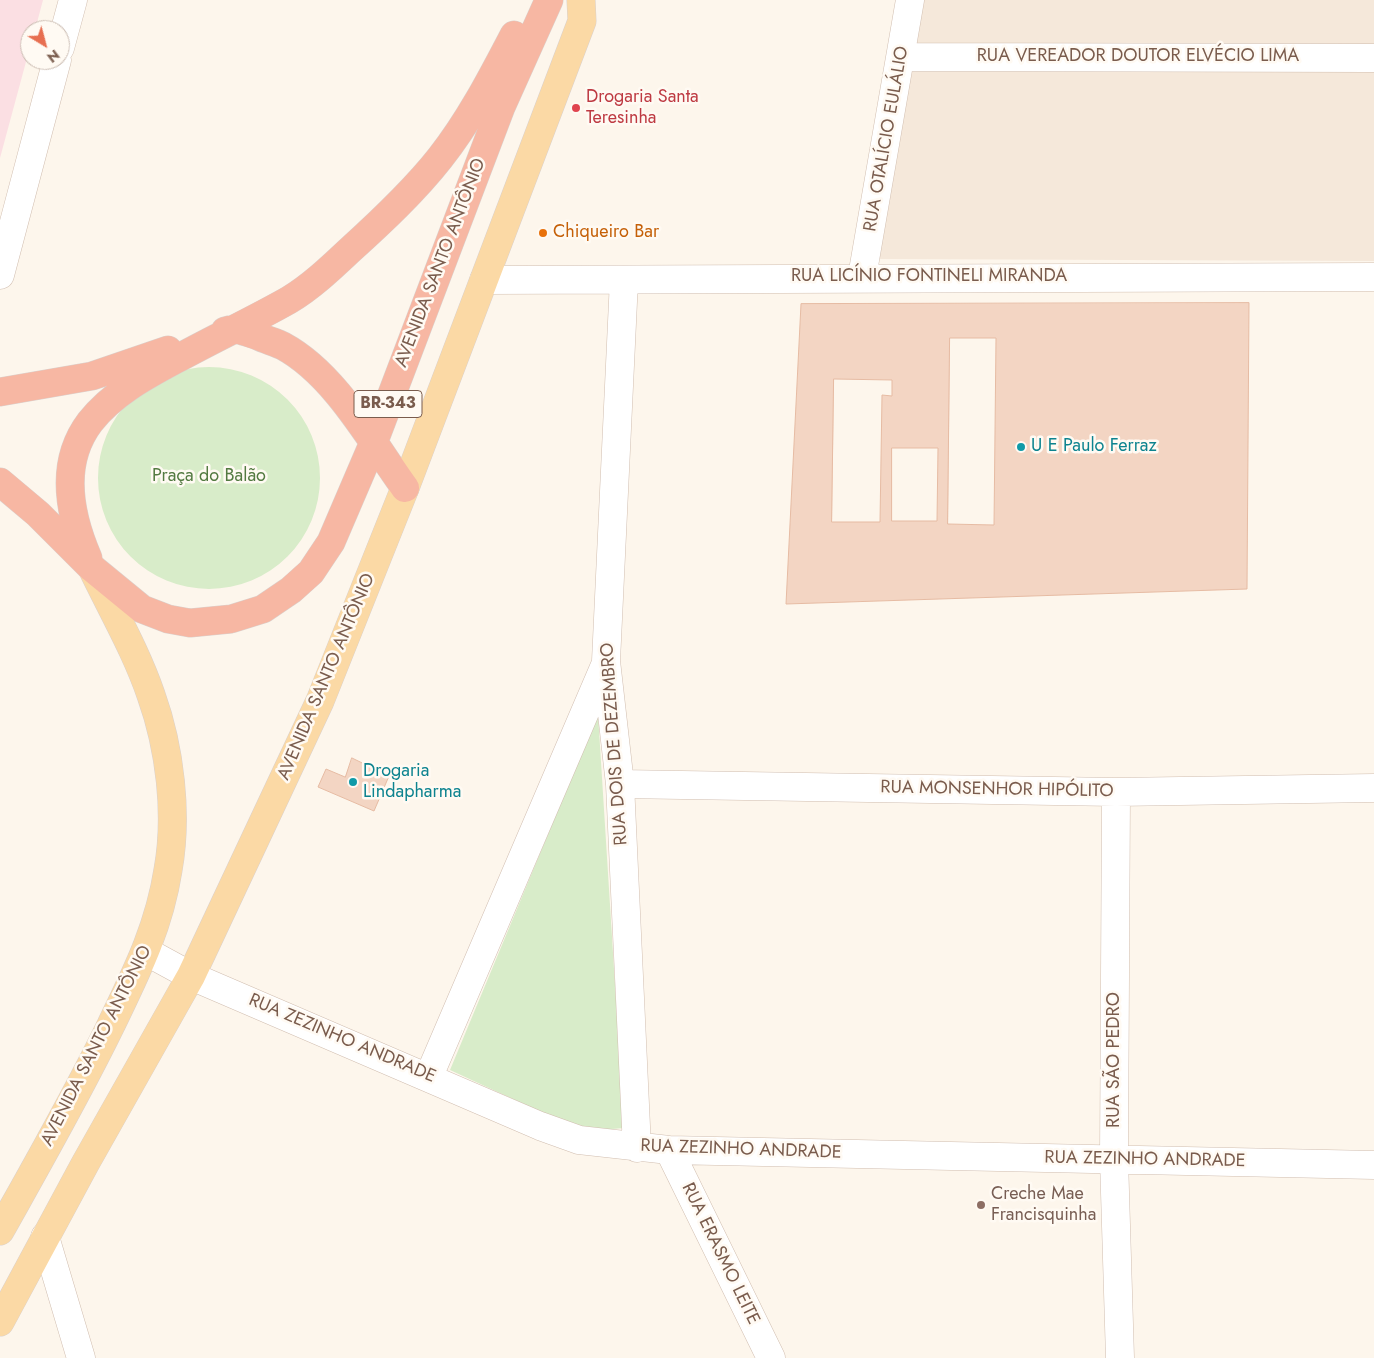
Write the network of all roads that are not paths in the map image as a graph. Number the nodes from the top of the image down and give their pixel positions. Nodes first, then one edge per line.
1 (73, 0) edge
2 (532, 0) edge
3 (549, 0) edge
4 (581, 0) edge
5 (910, 0) edge
6 (68, 20) edge
7 (902, 57) junction
8 (1374, 58) edge
9 (54, 70) edge
10 (9, 203) edge
11 (0, 275) edge
12 (862, 277) junction
13 (1374, 277) edge
14 (484, 280) junction
15 (624, 280) junction
16 (235, 328) junction
17 (0, 392) edge
18 (373, 444) junction
19 (0, 482) edge
20 (405, 488) junction
21 (92, 568) junction
22 (606, 662) junction
23 (620, 784) junction
24 (1374, 788) edge
25 (1116, 792) junction
26 (146, 952) junction
27 (191, 976) junction
28 (429, 1076) junction
29 (637, 1148) junction
30 (669, 1150) junction
31 (1114, 1159) junction
32 (1374, 1165) edge
33 (0, 1231) edge
34 (45, 1237) junction
35 (3, 1308) edge
36 (81, 1358) edge
37 (771, 1358) edge
38 (1120, 1358) edge

1 - 6 street
2 - 16 highway, AVENIDA SANTO ANTÔNIO
3 - 18 highway, AVENIDA SANTO ANTÔNIO / BR-343
4 - 14 main road, AVENIDA SANTO ANTÔNIO
5 - 7 street, RUA OTALÍCIO EULÁLIO
7 - 8 street, RUA VEREADOR DOUTOR ELVÉCIO LIMA
7 - 12 street, RUA OTALÍCIO EULÁLIO
9 - 10 street
10 - 11 street
12 - 13 street, RUA LICÍNIO FONTINELI MIRANDA
12 - 15 street, RUA LICÍNIO FONTINELI MIRANDA
14 - 15 street, RUA LICÍNIO FONTINELI MIRANDA
14 - 20 main road, AVENIDA SANTO ANTÔNIO
15 - 22 street, RUA DOIS DE DEZEMBRO
16 - 17 highway
16 - 18 highway
16 - 21 highway
18 - 20 highway
18 - 21 highway, AVENIDA SANTO ANTÔNIO / BR-343
19 - 21 highway, BR-343
20 - 27 main road, AVENIDA SANTO ANTÔNIO
21 - 26 main road, AVENIDA SANTO ANTÔNIO
22 - 23 street, RUA DOIS DE DEZEMBRO
22 - 28 street
23 - 25 street, RUA MONSENHOR HIPÓLITO
23 - 29 street, RUA DOIS DE DEZEMBRO
24 - 25 street, RUA MONSENHOR HIPÓLITO
25 - 31 street, RUA SÃO PEDRO
26 - 27 street, RUA ZEZINHO ANDRADE
26 - 33 main road, AVENIDA SANTO ANTÔNIO
27 - 28 street, RUA ZEZINHO ANDRADE
27 - 34 main road, AVENIDA SANTO ANTÔNIO
28 - 29 street, RUA ZEZINHO ANDRADE
29 - 30 street, RUA ZEZINHO ANDRADE
30 - 31 street, RUA ZEZINHO ANDRADE
30 - 37 street, RUA ERASMO LEITE
31 - 32 street, RUA ZEZINHO ANDRADE
31 - 38 street, RUA SÃO PEDRO
34 - 35 main road, AVENIDA SANTO ANTÔNIO
34 - 36 street

